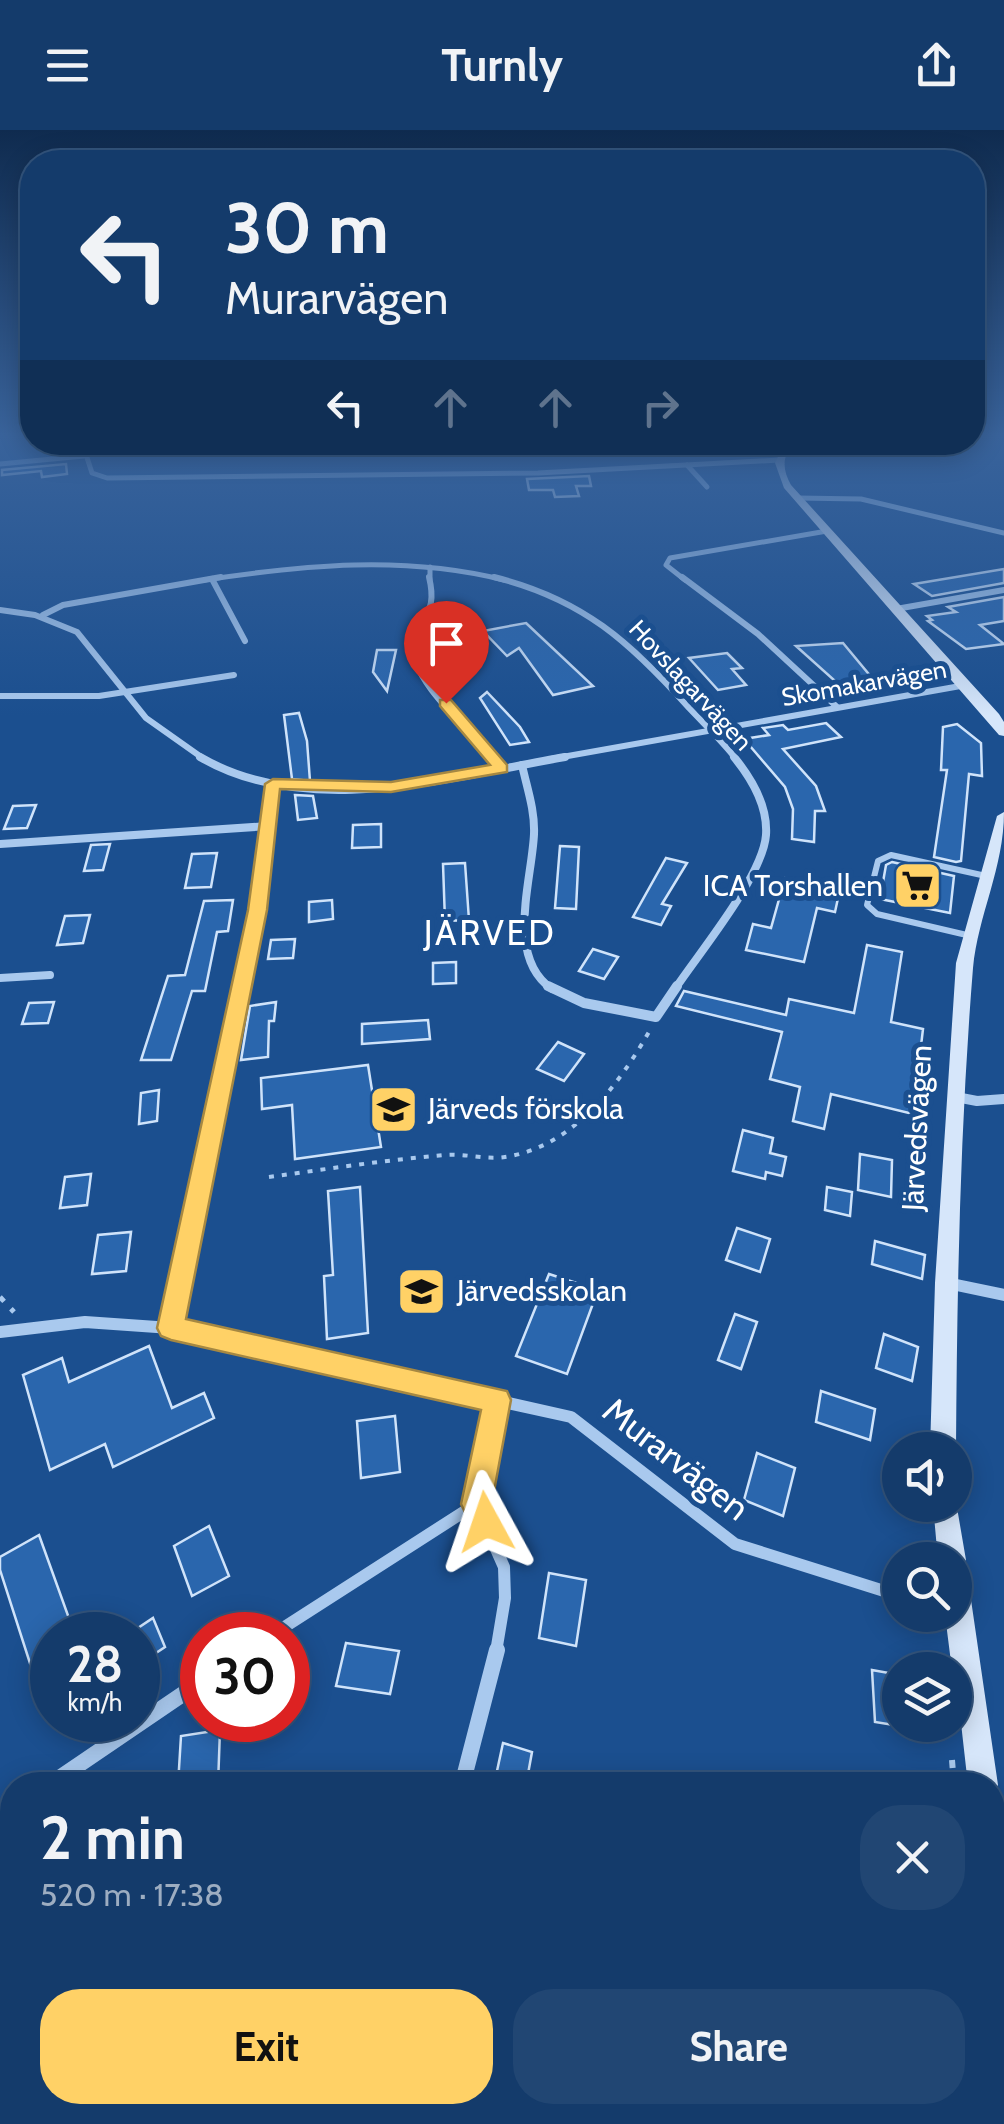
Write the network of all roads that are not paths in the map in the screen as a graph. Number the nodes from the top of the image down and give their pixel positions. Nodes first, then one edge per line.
1 (827, 531) joint
2 (430, 567) junction
3 (212, 578) junction
4 (1002, 592) edge
5 (896, 609) junction
6 (0, 610) edge
7 (43, 615) junction
8 (245, 641) dead end
9 (234, 675) dead end
10 (966, 685) junction
11 (122, 692) junction
12 (0, 696) edge
13 (837, 706) junction
14 (999, 718) edge
15 (711, 731) junction
16 (1004, 732) edge
17 (522, 765) junction
18 (501, 768) junction
19 (273, 784) junction
20 (1004, 816) edge
21 (269, 826) junction
22 (0, 844) edge
23 (986, 876) junction
24 (971, 936) junction
25 (50, 975) dead end
26 (0, 978) edge
27 (956, 1097) junction
28 (1004, 1100) edge
29 (946, 1283) junction
30 (1004, 1296) edge
31 (171, 1328) junction
32 (0, 1332) edge
33 (497, 1400) junction
34 (942, 1432) edge
35 (476, 1504) junction
36 (882, 1590) edge
37 (308, 1612) edge
38 (961, 1632) edge
39 (180, 1696) edge
40 (69, 1772) edge
41 (465, 1772) edge
42 (981, 1772) edge

1 - 5 street
1 - 13 street
2 - 3 street, Hovslagarvägen
2 - 15 street, Hovslagarvägen
2 - 18 street
3 - 7 street, Hovslagarvägen
3 - 8 street
4 - 5 street
5 - 10 street
6 - 7 street, Skomakarvägen
7 - 11 street, Skomakarvägen
9 - 11 street
10 - 13 street, Skomakarvägen
10 - 14 street
11 - 12 street
11 - 19 street, Skomakarvägen
13 - 15 street, Skomakarvägen
14 - 16 street
15 - 17 street, Skomakarvägen
15 - 17 street, Hovslagarvägen
17 - 18 street, Skomakarvägen
18 - 19 street, Skomakarvägen
19 - 21 street
20 - 23 street, Järvedsvägen
21 - 22 street
21 - 31 street
23 - 24 street, Järvedsvägen
23 - 24 lane
24 - 27 street, Järvedsvägen
25 - 26 street
27 - 28 street
27 - 29 street, Järvedsvägen
29 - 30 street
29 - 34 street, Järvedsvägen
31 - 32 street, Murarvägen
31 - 33 street, Murarvägen
33 - 35 street
33 - 36 street, Murarvägen
35 - 37 street
35 - 41 street
38 - 42 street
39 - 40 street

